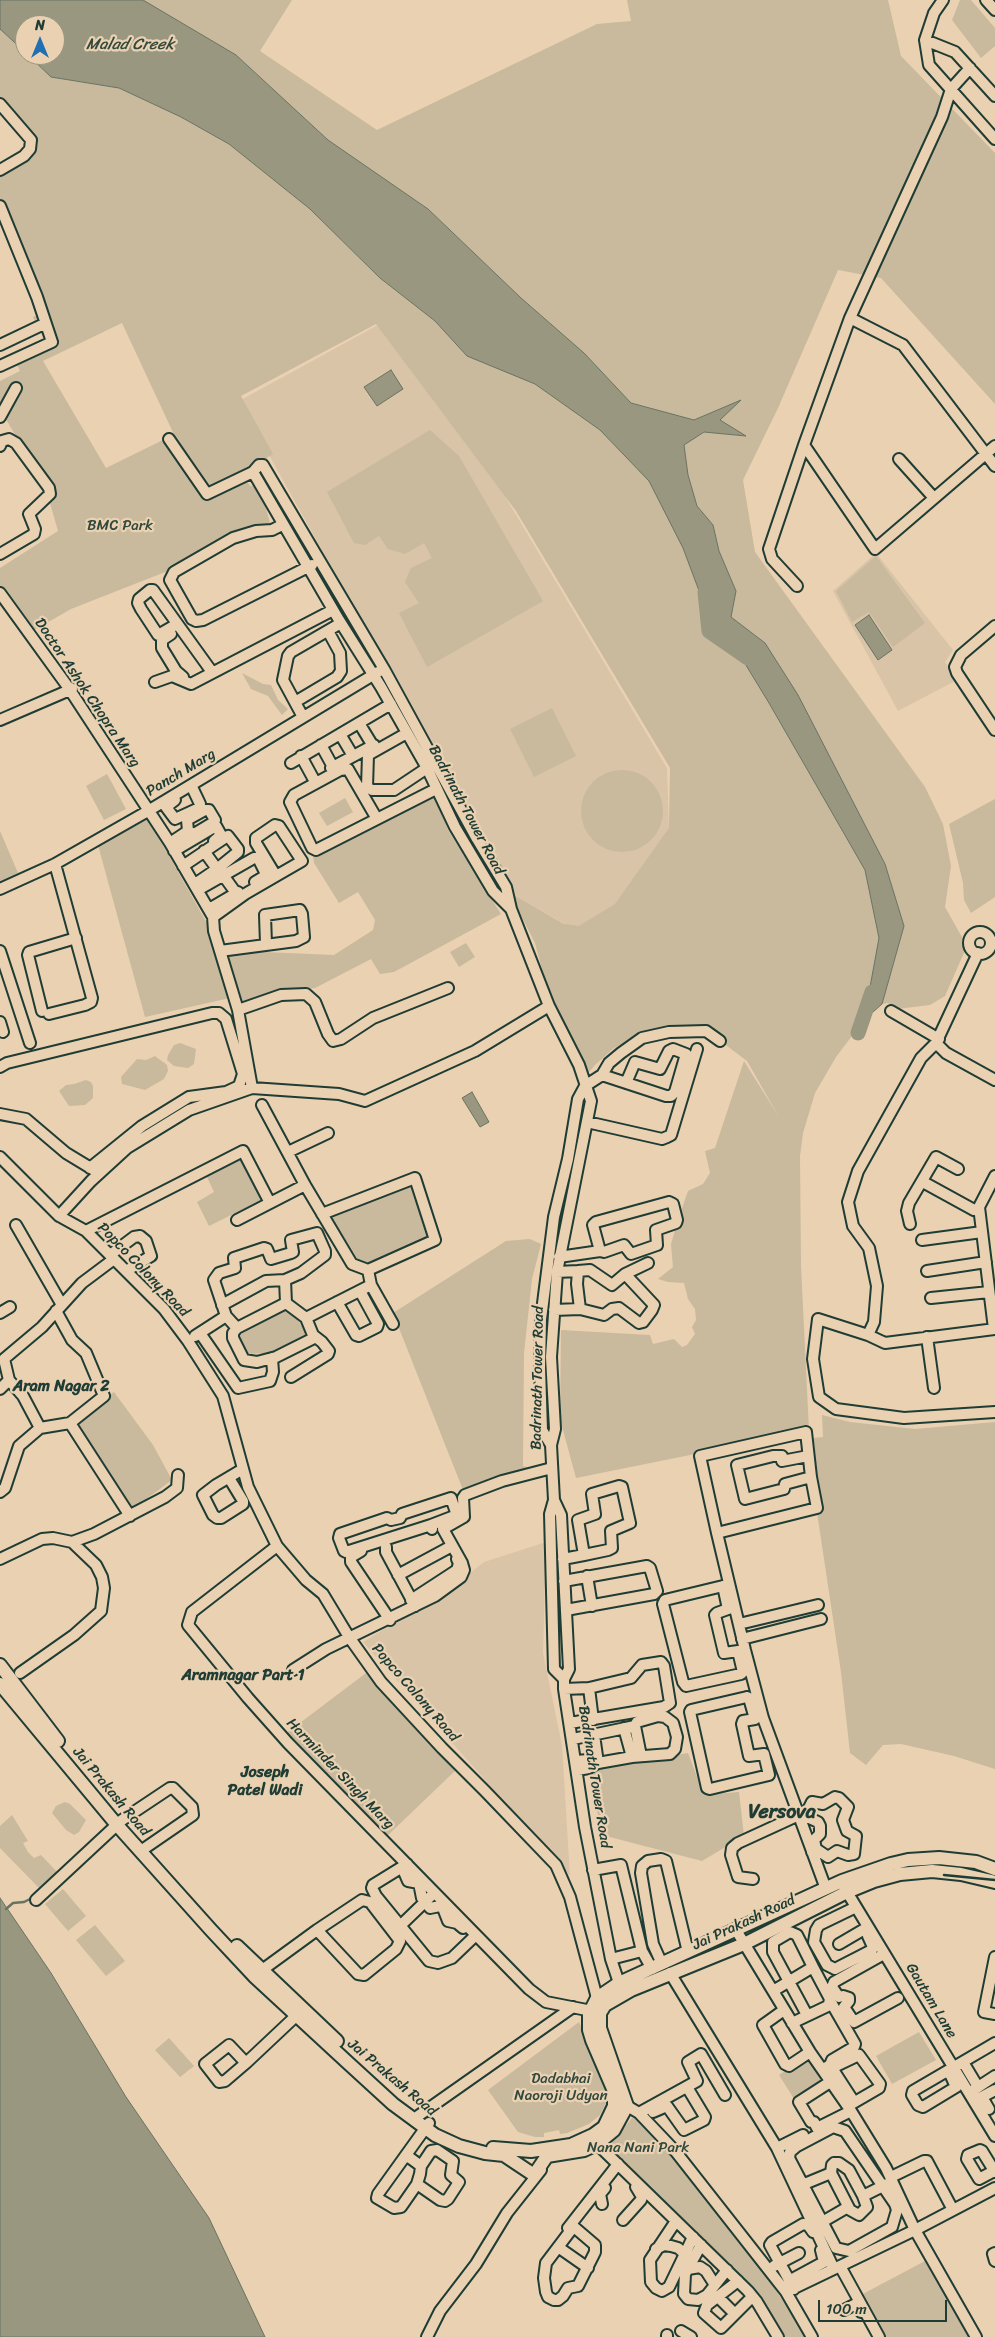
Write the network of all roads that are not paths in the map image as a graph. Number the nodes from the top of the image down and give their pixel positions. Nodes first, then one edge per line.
1 (943, 0) edge
2 (986, 0) edge
3 (995, 10) edge
4 (925, 40) junction
5 (970, 68) junction
6 (951, 89) junction
7 (995, 96) edge
8 (0, 104) edge
9 (995, 139) edge
10 (0, 170) edge
11 (0, 206) edge
12 (850, 318) junction
13 (44, 324) junction
14 (0, 344) edge
15 (0, 366) edge
16 (16, 388) dead end
17 (0, 417) edge
18 (169, 439) dead end
19 (804, 445) junction
20 (0, 446) edge
21 (995, 446) edge
22 (985, 454) junction
23 (899, 459) dead end
24 (995, 466) edge
25 (252, 472) junction
26 (934, 498) junction
27 (282, 525) junction
28 (0, 554) edge
29 (320, 561) junction
30 (308, 567) junction
31 (797, 586) dead end
32 (0, 593) edge
33 (136, 610) dead end
34 (333, 610) junction
35 (341, 623) junction
36 (995, 626) edge
37 (328, 631) junction
38 (384, 669) junction
39 (212, 672) junction
40 (373, 674) junction
41 (175, 677) junction
42 (156, 682) dead end
43 (194, 682) junction
44 (69, 688) junction
45 (295, 702) junction
46 (391, 704) junction
47 (303, 717) junction
48 (0, 720) edge
49 (359, 723) junction
50 (995, 730) edge
51 (403, 733) junction
52 (340, 734) junction
53 (321, 745) junction
54 (373, 746) junction
55 (301, 756) junction
56 (353, 756) junction
57 (290, 763) dead end
58 (333, 767) junction
59 (424, 770) junction
60 (313, 778) junction
61 (192, 788) junction
62 (436, 788) junction
63 (293, 789) dead end
64 (174, 798) junction
65 (148, 811) junction
66 (376, 819) junction
67 (188, 831) dead end
68 (172, 847) junction
69 (204, 851) junction
70 (55, 864) junction
71 (182, 864) junction
72 (220, 872) junction
73 (276, 876) junction
74 (196, 887) junction
75 (0, 890) edge
76 (236, 893) junction
77 (511, 909) junction
78 (211, 913) junction
79 (76, 938) junction
80 (266, 944) junction
81 (993, 944) edge
82 (0, 951) edge
83 (220, 951) junction
84 (978, 953) junction
85 (448, 988) dead end
86 (549, 1006) junction
87 (238, 1010) junction
88 (891, 1011) dead end
89 (0, 1022) edge
90 (3, 1032) dead end
91 (720, 1040) dead end
92 (937, 1041) junction
93 (30, 1043) dead end
94 (697, 1049) dead end
95 (0, 1067) edge
96 (995, 1073) edge
97 (602, 1075) junction
98 (995, 1080) edge
99 (626, 1083) junction
100 (585, 1086) junction
101 (252, 1088) junction
102 (262, 1105) dead end
103 (0, 1114) edge
104 (587, 1122) junction
105 (328, 1133) dead end
106 (288, 1152) junction
107 (0, 1158) edge
108 (90, 1168) junction
109 (958, 1169) dead end
110 (99, 1174) junction
111 (995, 1176) edge
112 (923, 1182) junction
113 (305, 1184) junction
114 (270, 1203) junction
115 (979, 1209) junction
116 (322, 1214) junction
117 (59, 1216) junction
118 (237, 1220) dead end
119 (910, 1224) dead end
120 (16, 1225) dead end
121 (86, 1232) junction
122 (982, 1232) junction
123 (922, 1240) dead end
124 (600, 1251) junction
125 (112, 1257) junction
126 (559, 1257) junction
127 (986, 1262) junction
128 (648, 1263) dead end
129 (368, 1270) junction
130 (126, 1271) junction
131 (578, 1271) junction
132 (926, 1271) dead end
133 (556, 1272) junction
134 (625, 1274) junction
135 (285, 1280) junction
136 (371, 1285) junction
137 (360, 1291) junction
138 (989, 1292) junction
139 (931, 1298) dead end
140 (337, 1302) junction
141 (286, 1303) junction
142 (222, 1305) junction
143 (10, 1307) dead end
144 (59, 1308) junction
145 (580, 1309) junction
146 (554, 1310) junction
147 (0, 1313) edge
148 (226, 1316) junction
149 (306, 1318) junction
150 (393, 1324) dead end
151 (237, 1328) junction
152 (994, 1329) edge
153 (200, 1333) junction
154 (313, 1335) junction
155 (868, 1335) junction
156 (927, 1337) junction
157 (188, 1341) junction
158 (1, 1358) edge
159 (272, 1358) junction
160 (291, 1377) dead end
161 (9, 1380) junction
162 (0, 1388) edge
163 (934, 1388) dead end
164 (995, 1412) edge
165 (70, 1423) junction
166 (40, 1428) junction
167 (551, 1445) junction
168 (808, 1456) junction
169 (552, 1468) junction
170 (243, 1470) junction
171 (178, 1475) dead end
172 (811, 1477) junction
173 (228, 1478) dead end
174 (0, 1492) edge
175 (554, 1500) junction
176 (130, 1516) junction
177 (436, 1528) junction
178 (717, 1533) junction
179 (72, 1542) junction
180 (277, 1546) junction
181 (372, 1546) junction
182 (386, 1547) dead end
183 (450, 1548) junction
184 (584, 1555) junction
185 (0, 1559) edge
186 (563, 1559) junction
187 (398, 1575) junction
188 (587, 1576) junction
189 (564, 1581) junction
190 (413, 1603) junction
191 (818, 1605) dead end
192 (592, 1606) junction
193 (732, 1608) junction
194 (566, 1610) junction
195 (821, 1618) dead end
196 (390, 1620) junction
197 (739, 1624) junction
198 (349, 1637) junction
199 (742, 1639) junction
200 (742, 1651) junction
201 (0, 1665) edge
202 (293, 1670) dead end
203 (20, 1673) dead end
204 (0, 1684) edge
205 (564, 1684) junction
206 (589, 1688) junction
207 (23, 1703) junction
208 (759, 1718) junction
209 (593, 1720) junction
210 (570, 1724) junction
211 (635, 1726) junction
212 (624, 1728) junction
213 (594, 1734) junction
214 (572, 1739) junction
215 (776, 1752) junction
216 (764, 1754) junction
217 (637, 1756) junction
218 (598, 1763) junction
219 (576, 1766) junction
220 (799, 1815) junction
221 (120, 1823) junction
222 (145, 1848) junction
223 (814, 1851) junction
224 (405, 1866) junction
225 (995, 1869) edge
226 (594, 1870) junction
227 (753, 1879) dead end
228 (995, 1882) edge
229 (826, 1889) junction
230 (844, 1889) junction
231 (435, 1892) junction
232 (36, 1900) dead end
233 (425, 1902) junction
234 (852, 1909) junction
235 (202, 1915) junction
236 (400, 1926) junction
237 (866, 1928) junction
238 (317, 1930) junction
239 (736, 1930) junction
240 (782, 1930) junction
241 (476, 1935) junction
242 (467, 1943) junction
243 (744, 1944) junction
244 (838, 1944) dead end
245 (642, 1951) junction
246 (688, 1952) junction
247 (884, 1954) junction
248 (995, 1957) edge
249 (611, 1960) junction
250 (813, 1967) junction
251 (661, 1969) junction
252 (258, 1973) junction
253 (787, 1982) junction
254 (619, 1983) junction
255 (773, 1991) junction
256 (898, 1998) dead end
257 (829, 2004) junction
258 (598, 2006) junction
259 (573, 2007) junction
260 (296, 2010) junction
261 (784, 2010) junction
262 (995, 2014) edge
263 (807, 2015) junction
264 (792, 2023) junction
265 (995, 2043) edge
266 (855, 2051) junction
267 (810, 2052) junction
268 (246, 2063) dead end
269 (954, 2066) junction
270 (826, 2068) junction
271 (995, 2076) edge
272 (830, 2082) junction
273 (687, 2087) junction
274 (995, 2090) edge
275 (725, 2095) dead end
276 (976, 2095) junction
277 (621, 2105) junction
278 (851, 2106) junction
279 (989, 2109) dead end
280 (642, 2115) junction
281 (422, 2122) junction
282 (817, 2128) junction
283 (995, 2136) edge
284 (598, 2144) junction
285 (777, 2148) junction
286 (875, 2149) junction
287 (548, 2152) junction
288 (406, 2155) junction
289 (863, 2158) junction
290 (421, 2166) junction
291 (619, 2167) junction
292 (849, 2170) junction
293 (831, 2173) junction
294 (889, 2182) junction
295 (417, 2184) junction
296 (799, 2186) junction
297 (995, 2188) edge
298 (864, 2196) junction
299 (848, 2207) junction
300 (952, 2210) junction
301 (623, 2220) dead end
302 (676, 2221) junction
303 (818, 2225) junction
304 (572, 2229) junction
305 (915, 2230) junction
306 (693, 2237) junction
307 (874, 2237) junction
308 (701, 2245) junction
309 (558, 2247) junction
310 (880, 2247) junction
311 (656, 2249) junction
312 (799, 2252) dead end
313 (995, 2253) edge
314 (685, 2254) junction
315 (995, 2261) edge
316 (779, 2263) junction
317 (588, 2268) junction
318 (688, 2268) junction
319 (837, 2268) junction
320 (768, 2269) junction
321 (727, 2270) junction
322 (738, 2281) junction
323 (715, 2285) junction
324 (790, 2287) junction
325 (718, 2297) junction
326 (754, 2299) junction
327 (858, 2303) junction
328 (844, 2310) dead end
329 (735, 2314) junction
330 (681, 2331) dead end
331 (427, 2337) edge
332 (691, 2337) edge
333 (720, 2337) edge
334 (778, 2337) edge
335 (812, 2337) edge
336 (875, 2337) edge
337 (879, 2337) edge
338 (976, 2337) edge

1 - 4 street
2 - 3 street
4 - 5 street
4 - 6 street
5 - 6 street
5 - 7 street
6 - 9 street
6 - 12 street
8 - 10 street
11 - 13 street
12 - 19 street
12 - 22 street
13 - 14 street
13 - 15 street
16 - 17 street
18 - 25 street
19 - 26 street
19 - 31 street
20 - 28 street
21 - 22 street
22 - 24 street
22 - 26 street
23 - 26 street
25 - 27 street, Badrinath Tower Road
25 - 29 street
27 - 30 street, Badrinath Tower Road
27 - 30 street
29 - 30 street
29 - 38 street
30 - 34 street, Badrinath Tower Road
32 - 44 street, Doctor Ashok Chopra Marg
33 - 41 street
34 - 35 street, Badrinath Tower Road
34 - 39 street
35 - 37 street
35 - 40 street, Badrinath Tower Road
36 - 50 street
37 - 45 street
37 - 45 street
38 - 40 street, Panch Marg
38 - 77 street
39 - 43 street
39 - 43 street
40 - 46 street, Badrinath Tower Road
40 - 47 street, Panch Marg
41 - 42 street
41 - 43 street
44 - 48 street
44 - 65 street, Doctor Ashok Chopra Marg
45 - 47 street
46 - 49 street
46 - 51 street, Badrinath Tower Road
47 - 61 street, Panch Marg
49 - 52 street
49 - 54 street
51 - 54 street
51 - 59 street, Badrinath Tower Road
51 - 59 street
52 - 53 street
52 - 56 street
53 - 55 street
53 - 58 street
54 - 56 street
55 - 57 street
55 - 60 street
56 - 58 street
58 - 60 street
59 - 62 street, Badrinath Tower Road
60 - 63 street
61 - 64 street, Panch Marg
61 - 64 street
62 - 66 street
62 - 77 street, Badrinath Tower Road
64 - 65 street, Panch Marg
65 - 68 street, Doctor Ashok Chopra Marg
65 - 70 street, Panch Marg
66 - 66 street
67 - 68 street
68 - 71 street, Doctor Ashok Chopra Marg
68 - 71 street
69 - 71 street
69 - 72 street
69 - 72 street
70 - 75 street, Panch Marg
70 - 79 street
71 - 74 street, Doctor Ashok Chopra Marg
72 - 74 street
72 - 76 street
72 - 76 street
73 - 73 street
73 - 78 street
74 - 78 street, Doctor Ashok Chopra Marg
76 - 78 street
77 - 86 street, Badrinath Tower Road
78 - 83 street
79 - 79 street
80 - 80 street
80 - 83 street
81 - 84 street
81 - 84 street
82 - 93 street
83 - 87 street
84 - 92 street
85 - 87 street
86 - 100 street, Badrinath Tower Road
86 - 101 street
87 - 101 street
88 - 92 street
89 - 90 street
91 - 97 street
92 - 96 street
92 - 98 street
92 - 155 street
94 - 104 street
95 - 108 street
97 - 99 street
97 - 100 street
99 - 99 street
100 - 104 street, Badrinath Tower Road
100 - 167 street
101 - 110 street
102 - 106 street
103 - 108 street
104 - 126 street, Badrinath Tower Road
105 - 106 street
106 - 113 street
107 - 117 street, Popco Colony Road
108 - 110 street
109 - 112 street
110 - 117 street
111 - 115 street
112 - 115 street
112 - 119 street
113 - 114 street
113 - 116 street
114 - 118 street
114 - 121 street
115 - 122 street
116 - 129 street
116 - 129 street
117 - 121 street, Popco Colony Road
120 - 144 street
121 - 125 street, Popco Colony Road
122 - 123 street
122 - 127 street
124 - 124 street
124 - 126 street
125 - 130 street, Popco Colony Road
125 - 130 street
125 - 144 street
126 - 133 street, Badrinath Tower Road
127 - 132 street
127 - 138 street
128 - 134 street
129 - 136 street
130 - 157 street, Popco Colony Road
131 - 133 street
131 - 134 street
131 - 145 street
133 - 146 street, Badrinath Tower Road
134 - 145 street
135 - 141 street
135 - 142 street
135 - 142 street
136 - 137 street
136 - 150 street
137 - 140 street
137 - 140 street
138 - 139 street
138 - 152 street
140 - 149 street
141 - 149 street
141 - 151 street
142 - 148 street
143 - 147 street
144 - 158 street
144 - 165 street
145 - 146 street
146 - 167 street, Badrinath Tower Road
148 - 151 street
148 - 153 street
149 - 154 street
151 - 159 street
152 - 156 street
153 - 157 street
153 - 159 street
154 - 159 street
154 - 160 street
155 - 156 street
155 - 164 street
156 - 163 street
157 - 170 street, Popco Colony Road
158 - 161 street
161 - 162 street
161 - 166 street
165 - 166 street
165 - 176 street
166 - 174 street
167 - 169 street, Badrinath Tower Road
168 - 172 street
168 - 172 street
168 - 178 street
169 - 175 street, Badrinath Tower Road
169 - 177 street
170 - 173 street
170 - 180 street, Popco Colony Road
171 - 176 street
172 - 178 street
175 - 186 street, Badrinath Tower Road
175 - 205 street
176 - 179 street
177 - 181 street
177 - 181 street
177 - 183 street
177 - 190 street
178 - 193 street
179 - 185 street
179 - 203 street
180 - 198 street, Popco Colony Road
180 - 224 street, Harminder Singh Marg
181 - 196 street
182 - 187 street
183 - 187 street
183 - 190 street
184 - 184 street
184 - 186 street
186 - 189 street, Badrinath Tower Road
187 - 190 street
188 - 189 street
188 - 192 street
188 - 192 street
189 - 194 street, Badrinath Tower Road
190 - 196 street
191 - 197 street
192 - 194 street
193 - 197 street
193 - 200 street
193 - 200 street
194 - 205 street, Badrinath Tower Road
195 - 199 street
196 - 198 street
197 - 199 street
198 - 202 street
198 - 258 street, Popco Colony Road
199 - 200 street
200 - 208 street
201 - 207 main road, Jai Prakash Road
204 - 207 main road, Jai Prakash Road
205 - 206 street
205 - 210 street, Badrinath Tower Road
206 - 209 street
206 - 209 street
207 - 221 main road, Jai Prakash Road
208 - 215 street
208 - 216 street
208 - 216 street
209 - 210 street
210 - 214 street, Badrinath Tower Road
211 - 212 street
211 - 217 street
211 - 217 street
212 - 213 street
212 - 217 street
213 - 214 street
213 - 218 street
214 - 219 street, Badrinath Tower Road
215 - 216 street
215 - 220 street
217 - 218 street
218 - 219 street
219 - 226 street, Badrinath Tower Road
220 - 223 street
220 - 227 street
221 - 222 main road, Jai Prakash Road
221 - 222 street
221 - 232 street
221 - 235 main road, Jai Prakash Road
222 - 235 main road, Jai Prakash Road
223 - 223 street
223 - 229 street
224 - 231 street, Harminder Singh Marg
224 - 233 street
224 - 236 street
225 - 230 main road, Jai Prakash Road
226 - 245 street
226 - 249 street, Badrinath Tower Road
228 - 230 main road, Jai Prakash Road
229 - 230 main road, Jai Prakash Road
229 - 239 main road, Jai Prakash Road
230 - 234 street
230 - 237 street, Gautam Lane
230 - 240 main road, Jai Prakash Road
231 - 233 street
231 - 241 street, Harminder Singh Marg
233 - 236 street
233 - 242 street
234 - 237 street
234 - 237 street
235 - 252 main road, Jai Prakash Road
236 - 242 street
237 - 244 street
237 - 247 street, Gautam Lane
238 - 238 street
238 - 252 street
239 - 243 street
239 - 246 main road, Jai Prakash Road
240 - 243 main road, Jai Prakash Road
240 - 250 street
240 - 253 street
241 - 242 street
241 - 259 street, Harminder Singh Marg
243 - 251 main road, Jai Prakash Road
243 - 255 street
245 - 249 street
245 - 251 street
246 - 251 main road, Jai Prakash Road
246 - 251 street
247 - 256 street
247 - 269 street, Gautam Lane
248 - 262 street
249 - 254 street, Badrinath Tower Road
250 - 253 street
250 - 257 street
251 - 254 main road, Jai Prakash Road
251 - 258 main road, Jai Prakash Road
251 - 285 street
252 - 260 main road, Jai Prakash Road
253 - 255 street
253 - 263 street
254 - 258 main road, Jai Prakash Road
255 - 261 street
257 - 263 street
257 - 266 street
258 - 259 street, Harminder Singh Marg
258 - 277 main road
259 - 281 street
260 - 268 street
260 - 281 main road, Jai Prakash Road
261 - 264 street
261 - 267 street
263 - 264 street
264 - 267 street
265 - 269 street
266 - 270 street
266 - 278 street
267 - 270 street
269 - 276 street, Gautam Lane
270 - 272 street
270 - 278 street
271 - 276 street
272 - 278 street
272 - 282 street
273 - 275 street
273 - 280 street
273 - 280 street
274 - 276 street
276 - 279 street
276 - 283 street, Gautam Lane
277 - 280 street
277 - 284 main road, Jai Prakash Road
277 - 287 main road, Jai Prakash Road
278 - 282 street
278 - 286 street
280 - 320 street
281 - 287 main road, Jai Prakash Road
281 - 287 main road, Jai Prakash Road
281 - 288 street
282 - 285 street
282 - 289 street
282 - 296 street
284 - 287 main road, Jai Prakash Road
284 - 291 street
285 - 296 street
286 - 289 street
286 - 294 street
287 - 331 street
288 - 290 street
288 - 295 street
289 - 292 street
289 - 294 street
290 - 295 street
290 - 295 street
291 - 301 street
291 - 302 street
291 - 304 street
291 - 304 street
292 - 293 street
292 - 298 street
293 - 296 street
293 - 299 street
294 - 298 street
294 - 300 street
294 - 305 street
294 - 307 street
296 - 303 street
297 - 300 street
298 - 299 street
299 - 303 street
300 - 305 street
302 - 306 street
302 - 311 street
303 - 307 street
303 - 319 street
304 - 309 street
304 - 317 street
305 - 310 street
305 - 338 street
306 - 308 street
306 - 314 street
307 - 310 street
308 - 318 street
308 - 321 street
309 - 317 street
309 - 317 street
310 - 319 street
311 - 314 street
311 - 314 street
312 - 316 street
313 - 315 street
316 - 320 street
316 - 324 street
316 - 324 street
318 - 323 street
318 - 323 street
319 - 324 street
319 - 327 street
320 - 324 street
321 - 322 street
321 - 323 street
322 - 325 street
322 - 326 street
324 - 335 street
325 - 329 street
325 - 329 street
326 - 329 street
326 - 333 street
326 - 334 street
327 - 328 street
327 - 336 street
327 - 337 street
330 - 332 street

